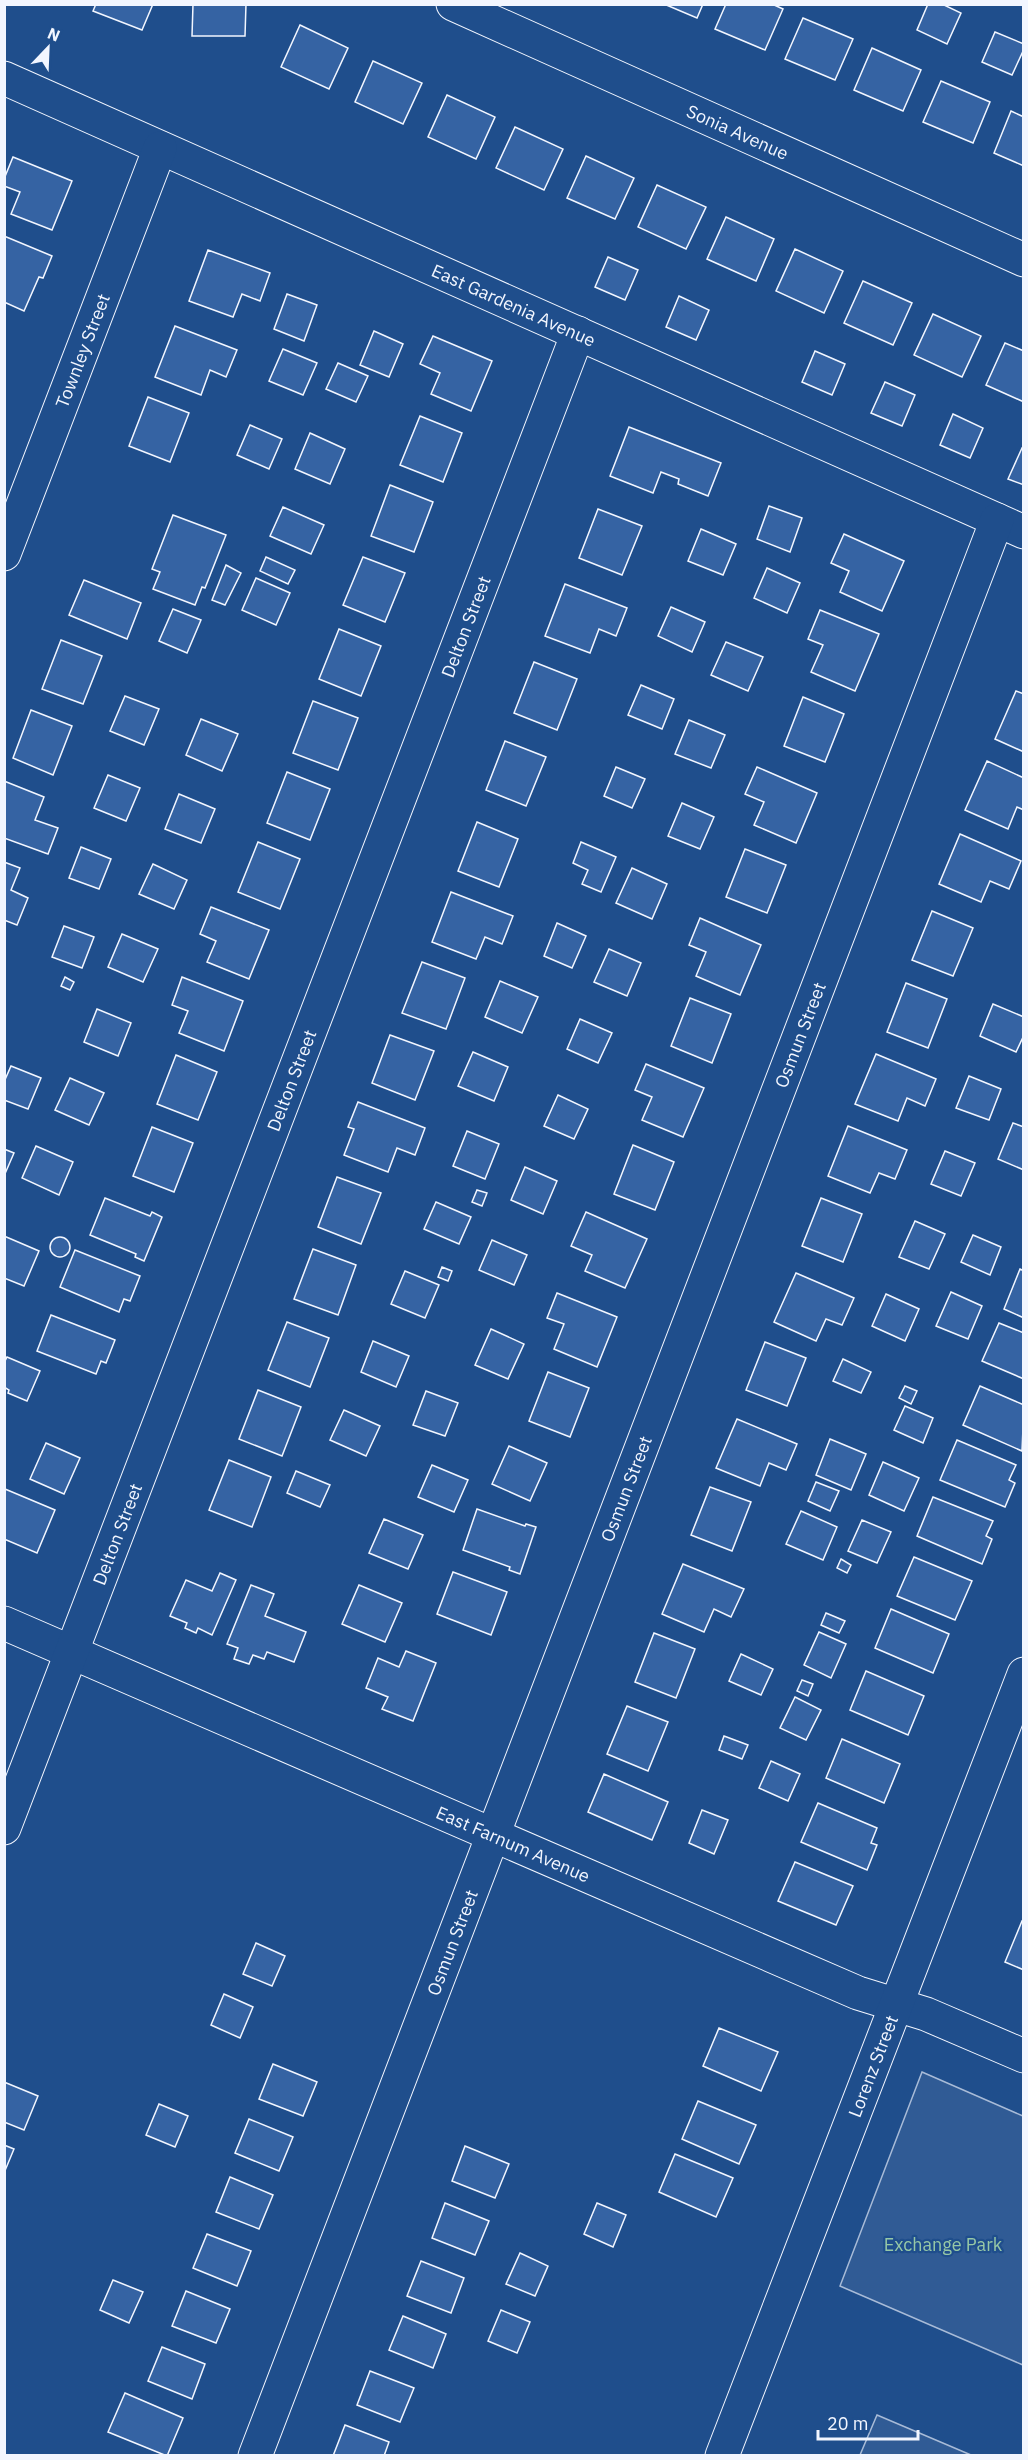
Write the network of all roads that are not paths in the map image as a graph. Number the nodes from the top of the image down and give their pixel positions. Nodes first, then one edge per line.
1 (453, 4) edge
2 (4, 78) edge
3 (160, 147) junction
4 (1023, 260) edge
5 (578, 333) junction
6 (1010, 526) edge
7 (4, 554) edge
8 (4, 1623) edge
9 (72, 1653) junction
10 (1023, 1674) edge
11 (4, 1828) edge
12 (493, 1836) junction
13 (897, 2006) junction
14 (1023, 2056) edge
15 (255, 2456) edge
16 (722, 2456) edge

1 - 4 street, Sonia Avenue
2 - 3 street, East Gardenia Avenue
3 - 5 street, East Gardenia Avenue
3 - 7 street, Townley Street
5 - 6 street, East Gardenia Avenue
5 - 9 street, Delton Street
6 - 12 street, Osmun Street
8 - 9 street, East Farnum Avenue
9 - 11 street, Delton Street
9 - 12 street, East Farnum Avenue
10 - 13 street, Lorenz Street
12 - 13 street, East Farnum Avenue
12 - 15 street, Osmun Street
13 - 14 street, East Farnum Avenue
13 - 16 street, Lorenz Street

